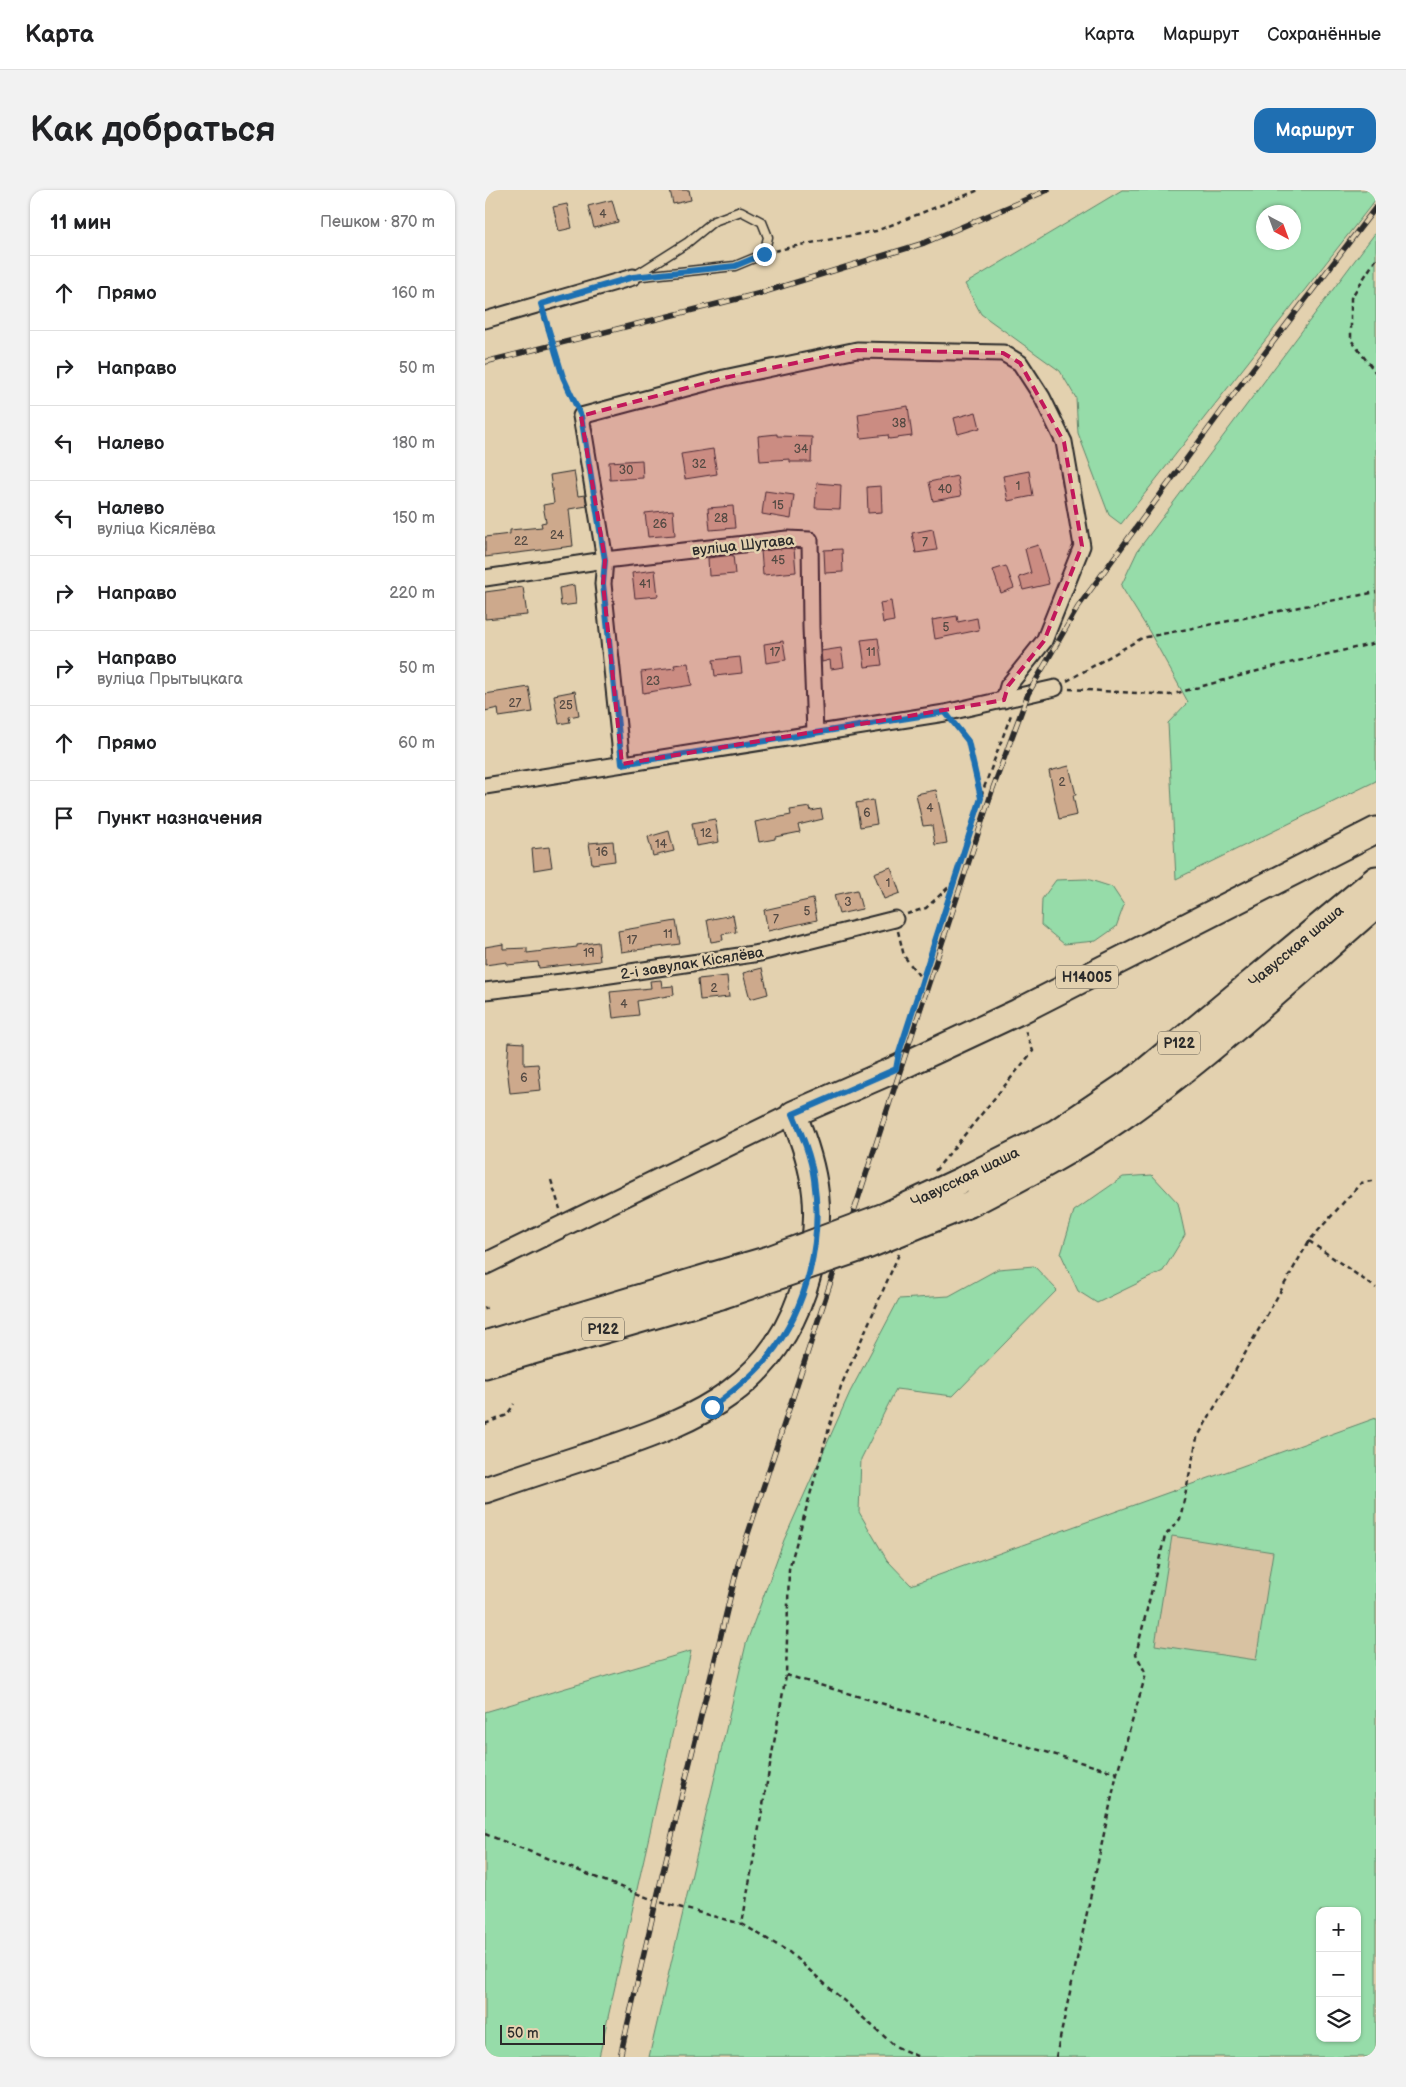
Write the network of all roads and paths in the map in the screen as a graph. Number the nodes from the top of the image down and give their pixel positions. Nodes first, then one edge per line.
1 (979, 190) edge
2 (764, 254) junction
3 (1376, 260) edge
4 (633, 277) junction
5 (541, 304) junction
6 (485, 320) edge
7 (1376, 373) edge
8 (581, 416) junction
9 (605, 560) junction
10 (485, 578) edge
11 (1376, 592) edge
12 (1376, 642) edge
13 (1055, 688) junction
14 (1011, 698) junction
15 (945, 712) junction
16 (815, 733) junction
17 (622, 764) junction
18 (485, 786) edge
19 (981, 798) junction
20 (1376, 830) edge
21 (1376, 879) edge
22 (954, 882) junction
23 (1376, 905) edge
24 (895, 919) junction
25 (923, 981) junction
26 (485, 991) edge
27 (1018, 1012) junction
28 (896, 1069) junction
29 (793, 1114) junction
30 (935, 1171) dead end
31 (551, 1180) dead end
32 (1376, 1180) edge
33 (561, 1211) dead end
34 (1309, 1241) junction
35 (900, 1252) dead end
36 (485, 1264) edge
37 (718, 1286) junction
38 (1376, 1288) edge
39 (485, 1344) edge
40 (485, 1365) edge
41 (514, 1404) dead end
42 (485, 1424) edge
43 (485, 1490) edge
44 (786, 1675) junction
45 (1117, 1773) junction
46 (485, 1834) edge
47 (742, 1924) junction
48 (919, 2057) edge
49 (1055, 2057) edge

1 - 2 path
2 - 4 lane
2 - 4 lane
3 - 7 path
4 - 5 street
5 - 6 street
5 - 8 path
8 - 9 street
8 - 14 street
9 - 10 street, вуліца Шутава
9 - 16 street, вуліца Шутава
9 - 17 street
11 - 13 path
12 - 13 path
13 - 14 street
14 - 15 street
14 - 19 path
15 - 16 street
15 - 19 path
16 - 17 street
17 - 18 street
19 - 22 path
20 - 27 main road, Н14005
21 - 37 main road, Чавусская шаша / Р122, bridge
22 - 24 path
22 - 25 path
23 - 37 main road, Чавусская шаша / Р122, bridge
24 - 25 path
24 - 26 street, 2-і завулак Кісялёва
25 - 28 path
27 - 28 main road, Н14005
27 - 30 path
28 - 29 main road, Н14005
29 - 36 street, Н14005
29 - 43 main road
31 - 33 path
32 - 34 path
34 - 38 path
34 - 45 path
35 - 44 path
37 - 39 main road, Чавусская шаша / Р122
37 - 40 main road, Чавусская шаша / Р122
41 - 42 path
44 - 45 path
44 - 47 path
45 - 49 path
46 - 47 path
47 - 48 path

